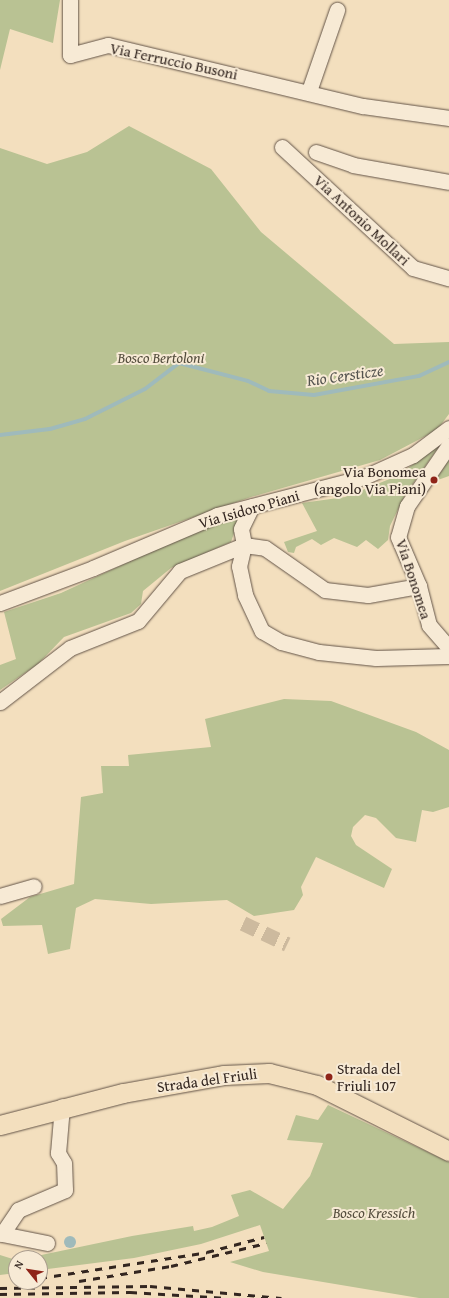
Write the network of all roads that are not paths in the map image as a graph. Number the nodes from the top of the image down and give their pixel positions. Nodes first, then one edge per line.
1 (70, 0) edge
2 (337, 10) dead end
3 (309, 91) junction
4 (449, 118) edge
5 (282, 147) dead end
6 (316, 152) dead end
7 (449, 182) edge
8 (449, 278) edge
9 (449, 428) edge
10 (449, 445) edge
11 (252, 506) junction
12 (244, 545) junction
13 (419, 586) junction
14 (0, 603) edge
15 (449, 648) edge
16 (449, 656) edge
17 (0, 702) edge
18 (34, 886) dead end
19 (0, 896) edge
20 (62, 1106) junction
21 (0, 1125) edge
22 (449, 1150) edge
23 (47, 1243) dead end

1 - 3 street, Via Ferruccio Busoni
2 - 3 street
3 - 4 street, Via Ferruccio Busoni
5 - 8 street, Via Antonio Mollari
6 - 7 street
9 - 11 street, Via Isidoro Piani
10 - 13 street, Via Bonomea
11 - 12 street
11 - 14 street, Via Isidoro Piani
12 - 13 street
12 - 16 street
12 - 17 street
13 - 15 street, Via Bonomea
18 - 19 street
20 - 21 main road, Strada del Friuli
20 - 22 main road, Strada del Friuli
20 - 23 street

